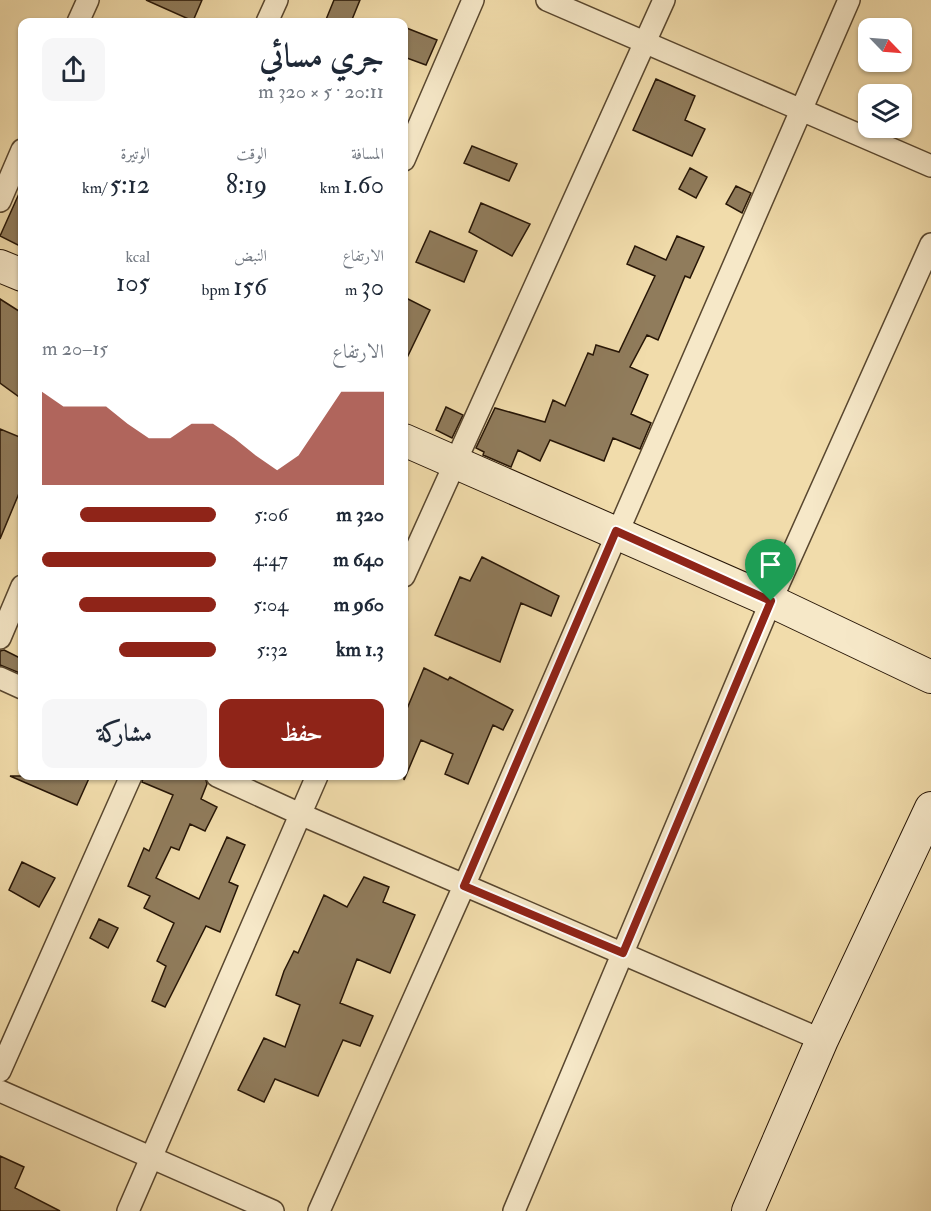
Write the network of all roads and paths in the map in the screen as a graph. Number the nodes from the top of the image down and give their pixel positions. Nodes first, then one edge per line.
1 (88, 0) edge
2 (277, 0) edge
3 (473, 0) edge
4 (547, 0) edge
5 (663, 0) edge
6 (849, 0) edge
7 (80, 18) edge
8 (269, 18) edge
9 (646, 43) junction
10 (801, 111) junction
11 (408, 151) edge
12 (18, 159) edge
13 (931, 166) edge
14 (0, 201) edge
15 (931, 244) edge
16 (0, 266) edge
17 (18, 273) edge
18 (408, 442) edge
19 (453, 462) junction
20 (616, 531) junction
21 (408, 567) edge
22 (18, 595) edge
23 (771, 601) junction
24 (0, 638) edge
25 (931, 676) edge
26 (0, 678) edge
27 (18, 686) edge
28 (129, 780) edge
29 (226, 780) edge
30 (315, 780) edge
31 (931, 808) edge
32 (300, 814) junction
33 (464, 886) junction
34 (623, 953) junction
35 (822, 1040) junction
36 (0, 1071) edge
37 (0, 1091) edge
38 (150, 1159) junction
39 (128, 1211) edge
40 (273, 1211) edge
41 (319, 1211) edge
42 (514, 1211) edge
43 (748, 1211) edge

1 - 7 street
2 - 8 street
3 - 11 street
4 - 9 street
5 - 9 street
6 - 10 street
9 - 10 street
9 - 19 street
10 - 13 street
10 - 20 street
12 - 14 street
15 - 23 street
16 - 17 street
18 - 19 street
19 - 20 street
19 - 21 street
20 - 23 street
20 - 33 street
22 - 24 street
23 - 25 street
23 - 34 street
26 - 27 street
28 - 36 street
29 - 32 street
30 - 32 street
31 - 35 street
32 - 33 street
32 - 38 street
33 - 34 street
33 - 41 street
34 - 35 street
34 - 42 street
35 - 43 street
37 - 38 street
38 - 39 street
38 - 40 street

